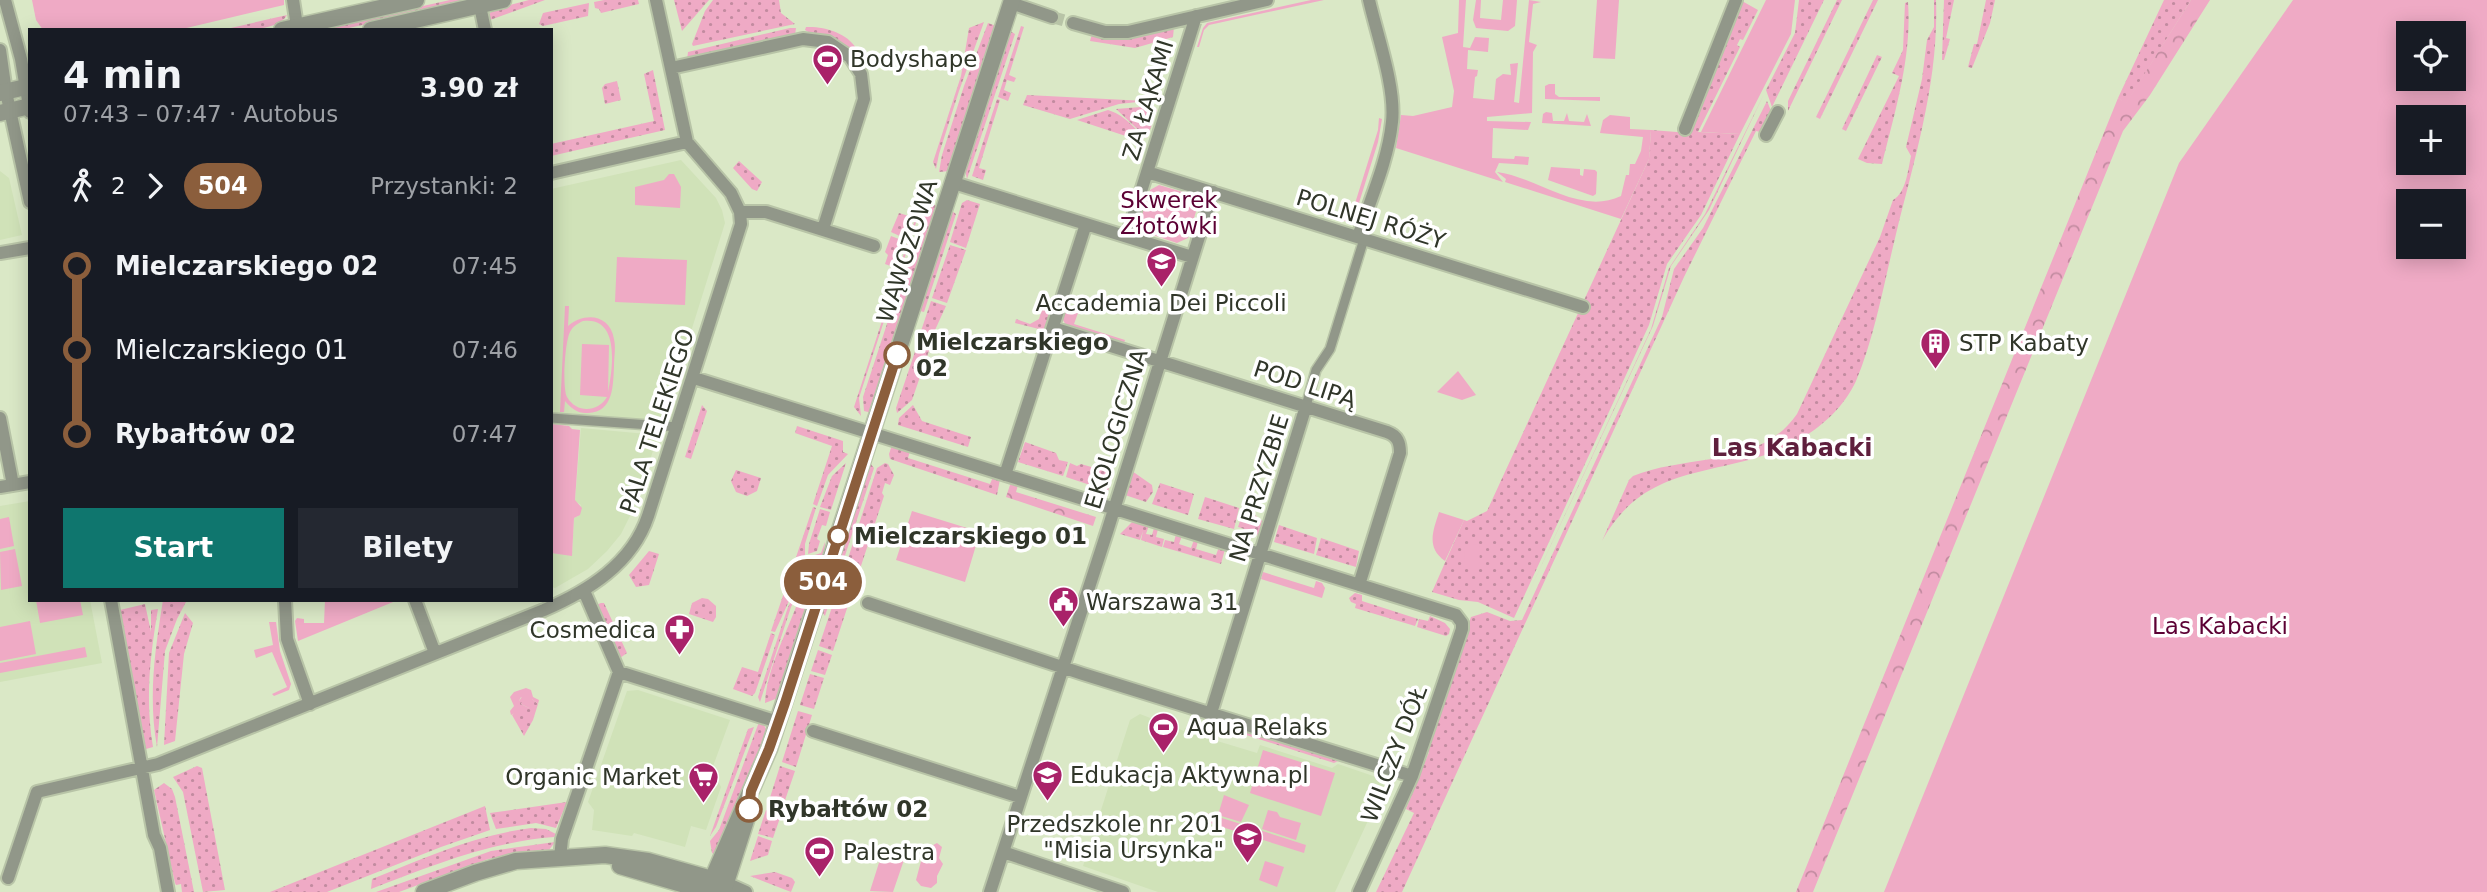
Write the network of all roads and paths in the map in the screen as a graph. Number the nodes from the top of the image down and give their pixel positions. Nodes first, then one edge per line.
1 (5, 0) edge
2 (293, 0) edge
3 (416, 0) edge
4 (503, 0) edge
5 (656, 0) edge
6 (1267, 0) edge
7 (1369, 0) edge
8 (1736, 0) edge
9 (1011, 1) edge
10 (480, 6) junction
11 (1196, 16) junction
12 (1052, 17) tunnel mouth
13 (1073, 23) tunnel mouth
14 (291, 28) edge
15 (295, 28) edge
16 (380, 28) edge
17 (485, 28) edge
18 (0, 50) edge
19 (671, 68) junction
20 (27, 87) edge
21 (3, 93) edge
22 (28, 108) edge
23 (5, 112) edge
24 (1779, 112) dead end
25 (1685, 129) dead end
26 (1766, 135) dead end
27 (687, 142) junction
28 (1147, 172) junction
29 (553, 173) edge
30 (954, 183) junction
31 (1213, 192) junction
32 (28, 195) edge
33 (740, 212) junction
34 (1086, 224) junction
35 (823, 229) junction
36 (1127, 236) junction
37 (1361, 238) junction
38 (874, 246) dead end
39 (28, 248) edge
40 (0, 253) edge
41 (1192, 257) junction
42 (1583, 307) dead end
43 (1052, 328) junction
44 (1160, 360) junction
45 (694, 378) junction
46 (1306, 406) junction
47 (0, 418) edge
48 (553, 418) edge
49 (678, 427) junction
50 (872, 433) junction
51 (1005, 475) junction
52 (28, 482) edge
53 (7, 486) edge
54 (1114, 508) junction
55 (1260, 554) junction
56 (1359, 585) junction
57 (584, 591) junction
58 (553, 601) edge
59 (111, 602) edge
60 (285, 602) edge
61 (416, 602) edge
62 (868, 603) dead end
63 (542, 605) edge
64 (435, 653) junction
65 (1063, 668) junction
66 (619, 672) junction
67 (310, 704) junction
68 (1211, 713) junction
69 (778, 722) junction
70 (813, 731) dead end
71 (143, 769) junction
72 (1412, 776) junction
73 (1020, 797) junction
74 (155, 835) junction
75 (1003, 852) junction
76 (560, 858) junction
77 (4, 877) edge
78 (714, 888) edge
79 (3, 892) edge
80 (159, 892) edge
81 (168, 892) edge
82 (424, 892) edge
83 (746, 892) edge
84 (990, 892) edge
85 (1123, 892) edge
86 (1359, 892) edge

1 - 20 street
2 - 14 street
3 - 15 street
4 - 10 street
5 - 19 street
6 - 11 street
7 - 37 street, NA PRZYZBIE
8 - 25 street
9 - 12 street
9 - 30 street, WĄWOZOWA
10 - 16 street
10 - 17 street
11 - 13 street
11 - 28 street, ZA ŁĄKAMI
18 - 21 street
19 - 27 street
19 - 35 street
20 - 21 street
21 - 23 street
22 - 23 street
23 - 32 street
24 - 26 street
27 - 29 street
27 - 33 street
28 - 31 street, POLNEJ RÓŻY
28 - 36 street, ZA ŁĄKAMI
30 - 34 street
30 - 50 street, WĄWOZOWA
31 - 37 street, POLNEJ RÓŻY
31 - 41 street, EKOLOGICZNA
33 - 35 street
33 - 45 street, PÁLA TELEKIEGO
34 - 36 street
34 - 43 street
35 - 38 street
36 - 41 street
37 - 42 street, POLNEJ RÓŻY
37 - 46 street, NA PRZYZBIE
39 - 40 street
41 - 44 street, EKOLOGICZNA
43 - 44 street, POD LIPĄ
43 - 51 street
44 - 46 street, POD LIPĄ
44 - 54 street, EKOLOGICZNA
45 - 49 street, PÁLA TELEKIEGO
45 - 50 street
46 - 55 street, NA PRZYZBIE
46 - 56 street, POD LIPĄ
47 - 53 street
48 - 49 street
49 - 57 street, PÁLA TELEKIEGO
50 - 51 street
50 - 69 street, WĄWOZOWA
51 - 54 street
52 - 53 street
54 - 55 street
54 - 65 street, EKOLOGICZNA
55 - 56 street
55 - 68 street, NA PRZYZBIE
56 - 72 street, WILCZY DÓŁ
57 - 58 street, PÁLA TELEKIEGO
57 - 66 street
59 - 71 street
60 - 67 street
61 - 64 street
62 - 65 street
63 - 64 street, PÁLA TELEKIEGO
64 - 67 street, PÁLA TELEKIEGO
65 - 68 street
65 - 73 street, EKOLOGICZNA
66 - 69 street
66 - 76 street
67 - 71 street, PÁLA TELEKIEGO
68 - 72 street
69 - 78 street, WĄWOZOWA
70 - 73 street
71 - 74 street
71 - 77 street, PÁLA TELEKIEGO
72 - 86 street, WILCZY DÓŁ
73 - 75 street, EKOLOGICZNA
74 - 80 street
74 - 81 street
75 - 84 street, EKOLOGICZNA
75 - 85 street
76 - 78 street
76 - 82 street
77 - 79 street
78 - 83 street

